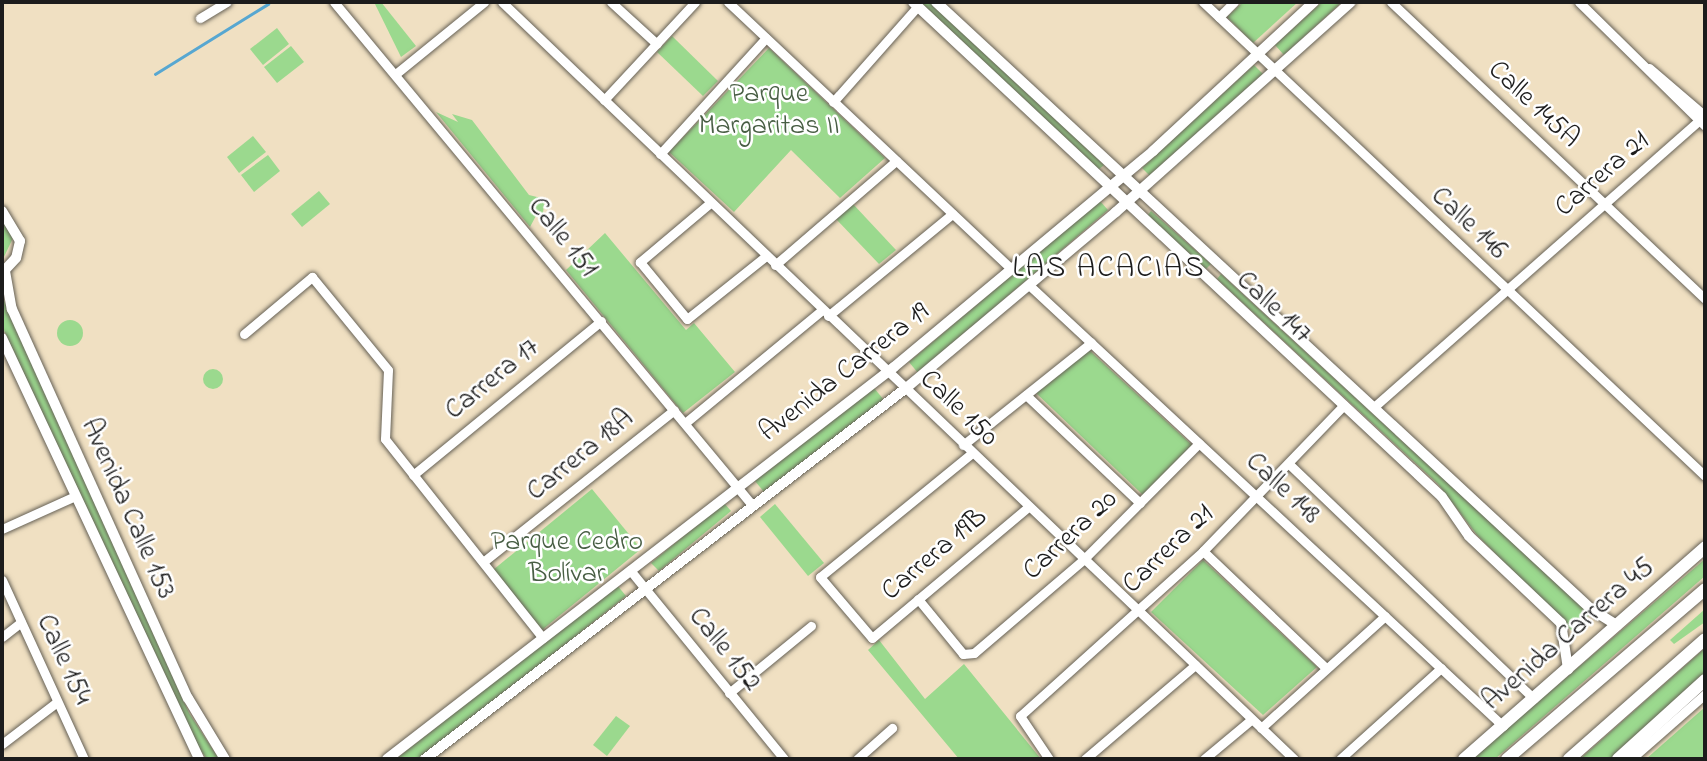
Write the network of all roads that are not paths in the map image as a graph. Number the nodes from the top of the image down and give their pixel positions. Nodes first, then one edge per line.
1 (227, 2) edge
2 (334, 2) edge
3 (484, 2) edge
4 (502, 2) edge
5 (611, 2) edge
6 (695, 2) edge
7 (728, 2) edge
8 (936, 2) edge
9 (1203, 2) edge
10 (1234, 2) edge
11 (1314, 2) edge
12 (1351, 2) edge
13 (1391, 2) edge
14 (1579, 2) edge
15 (915, 4) edge
16 (1219, 17) junction
17 (200, 18) dead end
18 (766, 38) junction
19 (657, 44) junction
20 (1258, 54) junction
21 (398, 72) junction
22 (1275, 72) junction
23 (604, 100) junction
24 (833, 102) junction
25 (1704, 119) edge
26 (660, 154) junction
27 (896, 161) junction
28 (1122, 176) junction
29 (1110, 187) junction
30 (1139, 192) junction
31 (710, 202) junction
32 (1127, 203) junction
33 (1605, 204) junction
34 (4, 212) edge
35 (952, 214) junction
36 (766, 256) junction
37 (775, 265) junction
38 (1219, 265) junction
39 (1011, 269) junction
40 (4, 272) edge
41 (1207, 277) junction
42 (1030, 286) junction
43 (1507, 291) junction
44 (1705, 299) edge
45 (825, 313) junction
46 (601, 321) junction
47 (244, 334) dead end
48 (2, 338) edge
49 (1091, 342) junction
50 (887, 372) junction
51 (905, 389) junction
52 (1026, 395) junction
53 (1344, 405) junction
54 (1374, 407) junction
55 (674, 410) junction
56 (684, 423) junction
57 (1199, 443) junction
58 (963, 445) junction
59 (972, 453) junction
60 (1289, 464) junction
61 (413, 475) junction
62 (1705, 476) edge
63 (737, 487) junction
64 (75, 496) junction
65 (1257, 497) junction
66 (1140, 503) junction
67 (752, 505) junction
68 (1028, 507) junction
69 (2, 529) edge
70 (1203, 551) junction
71 (1702, 551) edge
72 (1084, 559) junction
73 (483, 562) junction
74 (629, 570) junction
75 (2, 580) edge
76 (644, 589) junction
77 (1705, 589) edge
78 (918, 599) junction
79 (1139, 612) junction
80 (1385, 616) junction
81 (21, 622) junction
82 (1617, 625) junction
83 (811, 626) dead end
84 (2, 637) edge
85 (543, 638) junction
86 (1705, 639) edge
87 (1195, 665) junction
88 (1326, 668) junction
89 (1441, 668) junction
90 (1568, 669) junction
91 (1705, 680) edge
92 (729, 692) junction
93 (1705, 694) edge
94 (1534, 699) junction
95 (57, 702) junction
96 (1252, 719) junction
97 (1503, 726) junction
98 (892, 728) dead end
99 (1261, 728) junction
100 (2, 744) edge
101 (84, 759) edge
102 (199, 759) edge
103 (225, 759) edge
104 (387, 759) edge
105 (425, 759) edge
106 (784, 759) edge
107 (857, 759) edge
108 (1049, 759) edge
109 (1085, 759) edge
110 (1204, 759) edge
111 (1294, 759) edge
112 (1340, 759) edge
113 (1464, 759) edge
114 (1507, 759) edge
115 (1569, 759) edge
116 (1622, 759) edge

1 - 17 street
2 - 21 street, Calle 151
3 - 21 street
4 - 23 street, Calle 150
5 - 19 street
6 - 19 street
7 - 18 street
8 - 28 main road, Calle 147
9 - 16 street, Calle 146
10 - 16 street
11 - 20 main road, Avenida Carrera 19
12 - 22 main road, Avenida Carrera 19
13 - 33 street, Calle 145A
14 - 25 street
15 - 24 street
15 - 29 main road, Calle 147
16 - 20 street, Calle 146
18 - 24 street
18 - 26 street
19 - 23 street
20 - 22 street, Calle 146
20 - 28 main road, Avenida Carrera 19
21 - 46 street, Calle 151
22 - 30 main road, Avenida Carrera 19
22 - 43 street, Calle 146
23 - 26 street, Calle 150
24 - 27 street
25 - 33 street, Carrera 21
26 - 31 street, Calle 150
27 - 35 street
27 - 37 street
28 - 29 main road, Avenida Carrera 19
28 - 30 main road, Calle 147
29 - 32 main road, Calle 147
29 - 39 main road, Avenida Carrera 19
30 - 32 main road, Avenida Carrera 19
30 - 38 main road, Calle 147
31 - 36 street, Calle 150
31 - 36 street
32 - 41 main road, Calle 147
32 - 42 main road, Avenida Carrera 19
33 - 43 street, Carrera 21
33 - 44 street, Calle 145A
34 - 40 main road
35 - 39 street
35 - 45 street
36 - 37 street, Calle 150
37 - 45 street, Calle 150
38 - 41 main road
38 - 54 main road, Calle 147
39 - 50 main road, Avenida Carrera 19
40 - 103 main road, Avenida Calle 153
41 - 53 main road, Calle 147
42 - 49 street, Calle 148
42 - 51 main road, Avenida Carrera 19
43 - 54 street, Carrera 21
43 - 62 street, Calle 146
45 - 50 street, Calle 150
45 - 56 street
46 - 55 street, Calle 151
46 - 61 street, Carrera 17
47 - 61 street
48 - 64 main road, Avenida Calle 153
49 - 52 street
49 - 57 street, Calle 148
50 - 51 street, Calle 150
50 - 63 main road, Avenida Carrera 19
51 - 58 street, Calle 150
51 - 67 main road, Avenida Carrera 19
52 - 58 street
52 - 66 street
53 - 60 street, Carrera 21
53 - 90 main road, Calle 147
54 - 82 main road, Calle 147
55 - 56 street, Calle 151
55 - 73 street, Carrera 18A
56 - 63 street, Calle 151
57 - 65 street, Calle 148
57 - 66 street, Carrera 20
58 - 59 street, Calle 150
59 - 68 street, Calle 150
59 - 78 street, Carrera 19B
60 - 65 street, Carrera 21
60 - 94 street
61 - 73 street
63 - 67 street, Calle 151
63 - 74 main road, Avenida Carrera 19
64 - 69 street
64 - 102 main road, Avenida Calle 153
65 - 70 street, Carrera 21
65 - 80 street, Calle 148
66 - 72 street, Carrera 20
67 - 76 main road, Avenida Carrera 19
68 - 72 street, Calle 150
68 - 78 street, Carrera 19B
70 - 79 street, Carrera 21
70 - 88 street
71 - 82 highway, Avenida Carrera 45
72 - 78 street, Carrera 20
72 - 79 street, Calle 150
73 - 85 street
74 - 76 street, Calle 152
74 - 85 main road, Avenida Carrera 19
75 - 81 street, Calle 154
76 - 92 street, Calle 152
76 - 105 main road, Avenida Carrera 19
77 - 114 highway, Avenida Carrera 45
79 - 87 street, Calle 150
79 - 108 street, Carrera 21
80 - 88 street
80 - 89 street, Calle 148
81 - 84 street
81 - 95 street, Calle 154
82 - 90 highway, Avenida Carrera 45
83 - 92 street
85 - 104 main road, Avenida Carrera 19
86 - 115 highway
87 - 96 street, Calle 150
87 - 109 street
88 - 99 street
89 - 97 street, Calle 148
89 - 112 street
90 - 94 highway, Avenida Carrera 45
91 - 116 highway
92 - 106 street, Calle 152
93 - 116 street
94 - 97 highway, Avenida Carrera 45
95 - 100 street
95 - 101 street, Calle 154
96 - 99 street, Calle 150
96 - 110 street
97 - 113 highway, Avenida Carrera 45
98 - 107 street
99 - 111 street, Calle 150

